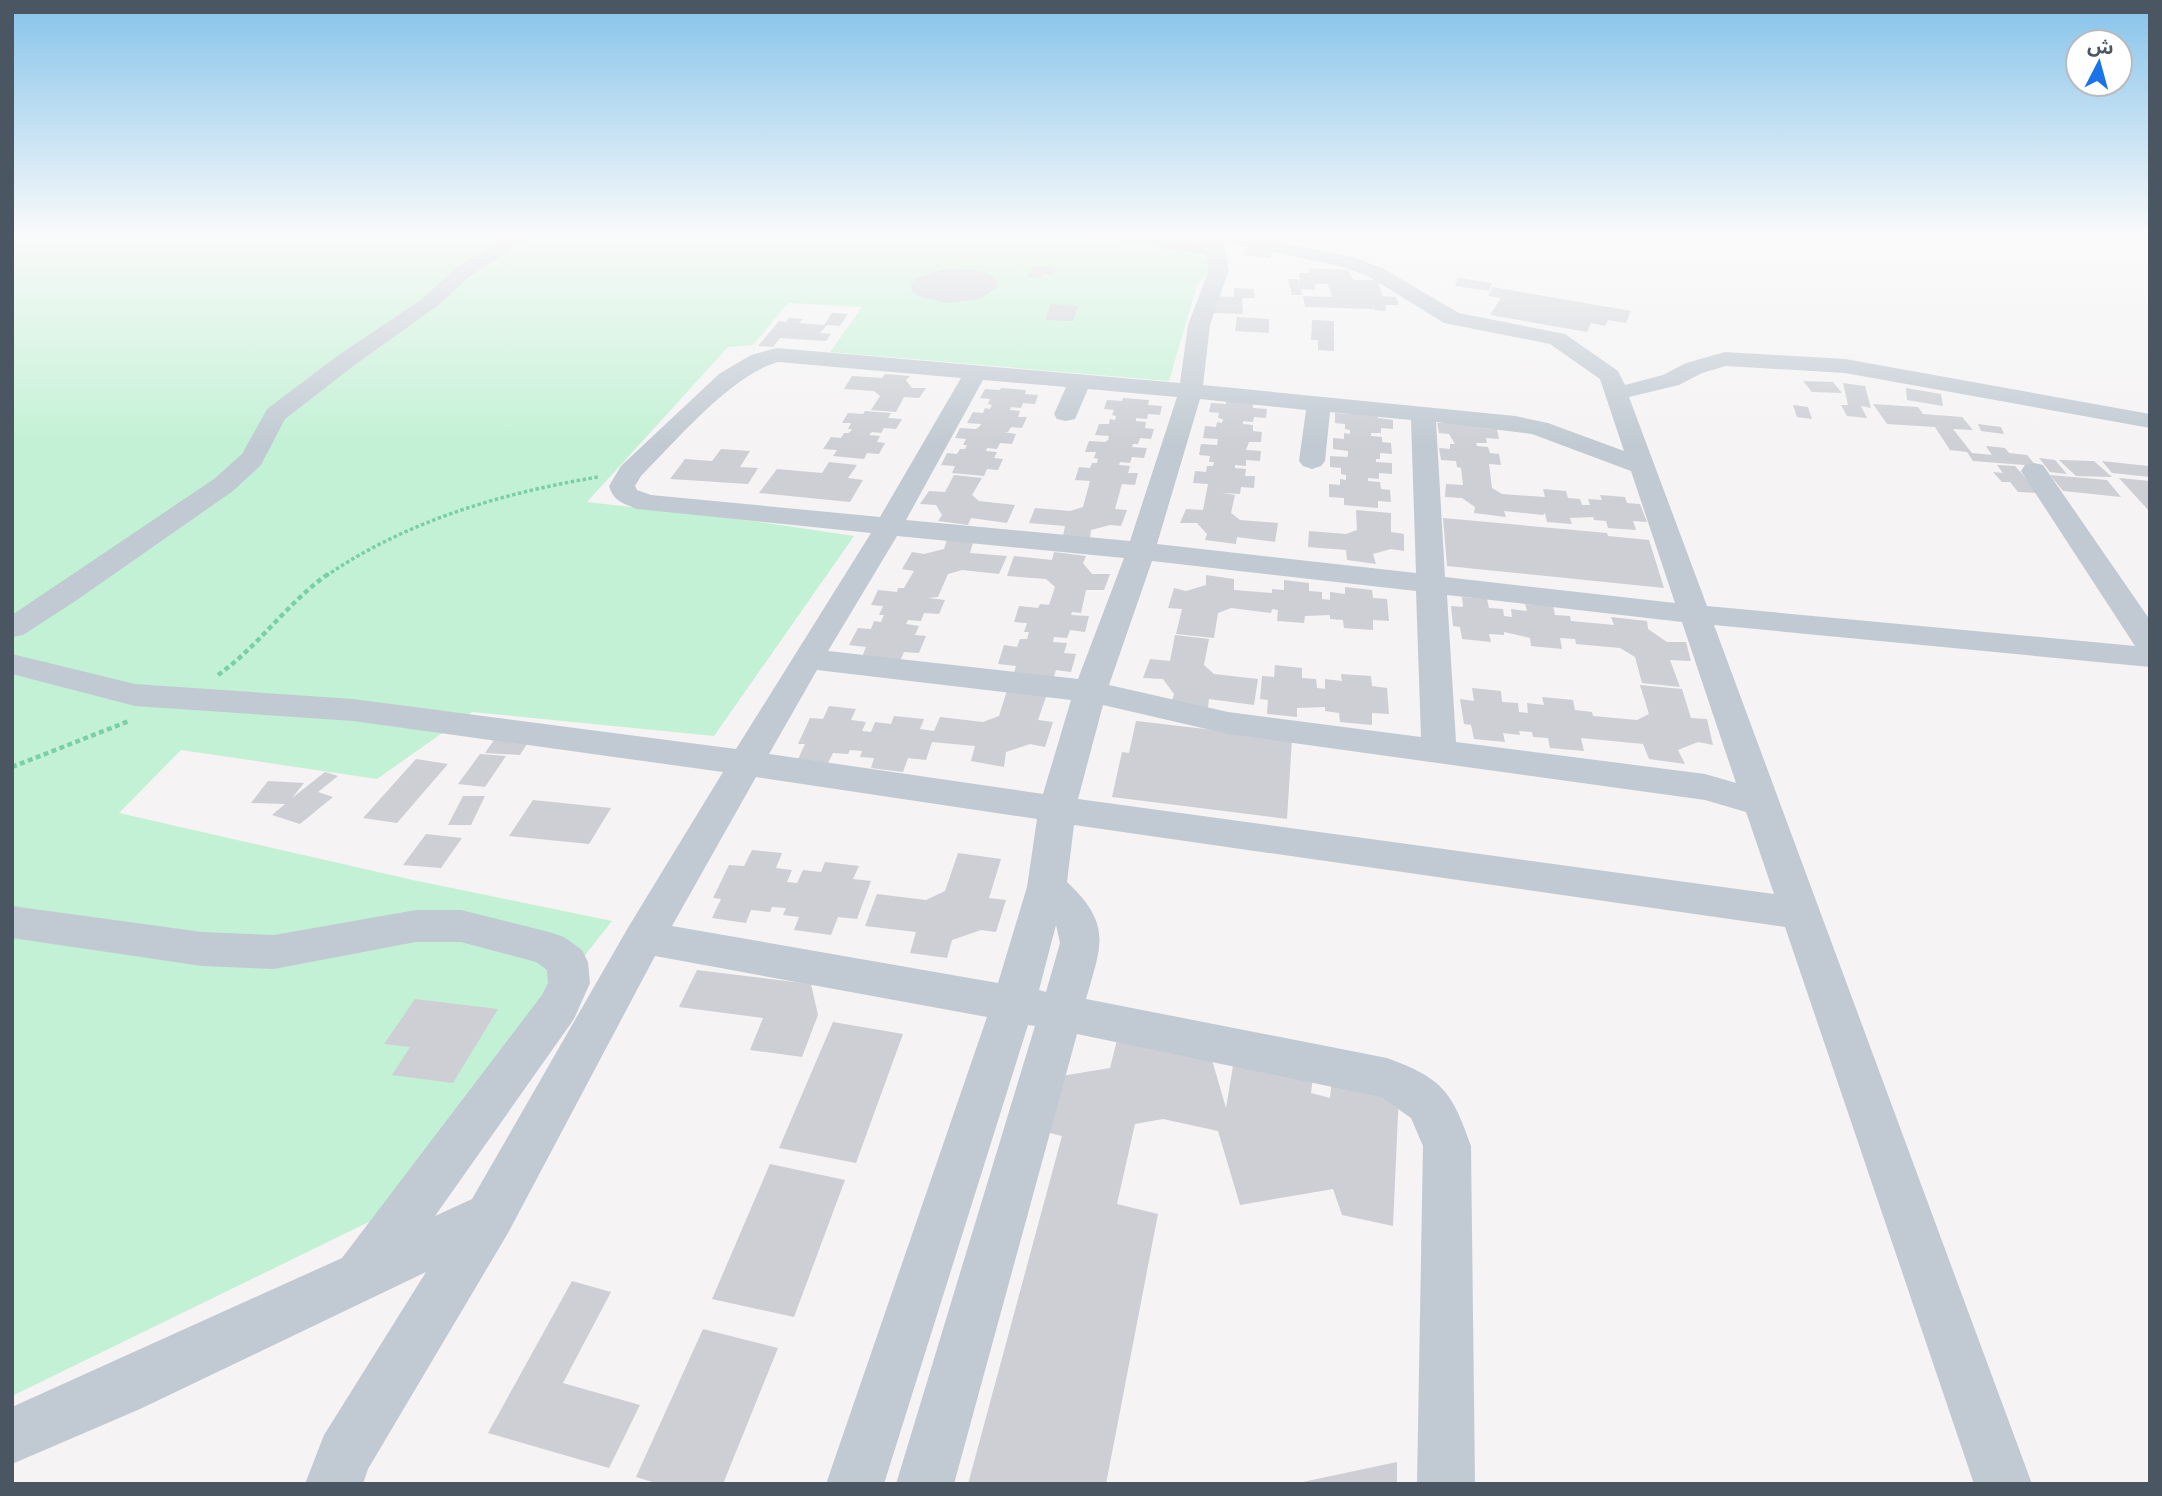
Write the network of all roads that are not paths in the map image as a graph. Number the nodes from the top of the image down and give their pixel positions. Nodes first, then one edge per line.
1 (426, 305) edge
2 (1206, 305) edge
3 (1430, 305) edge
4 (976, 372) junction
5 (1080, 381) junction
6 (1191, 391) junction
7 (1615, 394) junction
8 (1319, 404) junction
9 (1066, 414) dead end
10 (1423, 414) junction
11 (2150, 421) edge
12 (1312, 461) dead end
13 (1641, 466) junction
14 (2034, 471) dead end
15 (889, 526) junction
16 (1142, 551) junction
17 (1432, 586) junction
18 (1693, 614) junction
19 (12, 628) edge
20 (2150, 644) edge
21 (2150, 657) edge
22 (807, 659) junction
23 (12, 664) edge
24 (1090, 691) junction
25 (1438, 751) junction
26 (746, 763) junction
27 (1760, 803) junction
28 (1057, 809) junction
29 (1047, 887) junction
30 (1800, 913) junction
31 (12, 922) edge
32 (644, 938) junction
33 (1013, 1005) junction
34 (1063, 1013) junction
35 (490, 1216) junction
36 (362, 1276) junction
37 (12, 1436) edge
38 (334, 1484) edge
39 (855, 1484) edge
40 (925, 1484) edge
41 (1446, 1484) edge
42 (2003, 1484) edge

1 - 19 street
2 - 6 street
3 - 7 street
4 - 5 street
4 - 15 street
4 - 15 street
5 - 6 street
5 - 9 street
6 - 8 street
6 - 16 street
7 - 11 street
7 - 13 street
8 - 10 street
8 - 12 street
10 - 13 street
10 - 17 street
13 - 18 street
14 - 20 street
15 - 16 street
15 - 22 street
16 - 17 street
16 - 24 street
17 - 18 street
17 - 25 street
18 - 21 street
18 - 27 street
22 - 24 street
22 - 26 street
23 - 26 street
24 - 25 street
24 - 28 street
25 - 27 street
26 - 28 street
26 - 32 street
27 - 30 street
28 - 29 street
28 - 30 street
29 - 33 street
29 - 34 street
30 - 42 street
31 - 36 street
32 - 33 street
32 - 35 street
33 - 34 street
33 - 39 street
34 - 40 street
34 - 41 street
35 - 36 street
35 - 38 street
36 - 37 street

